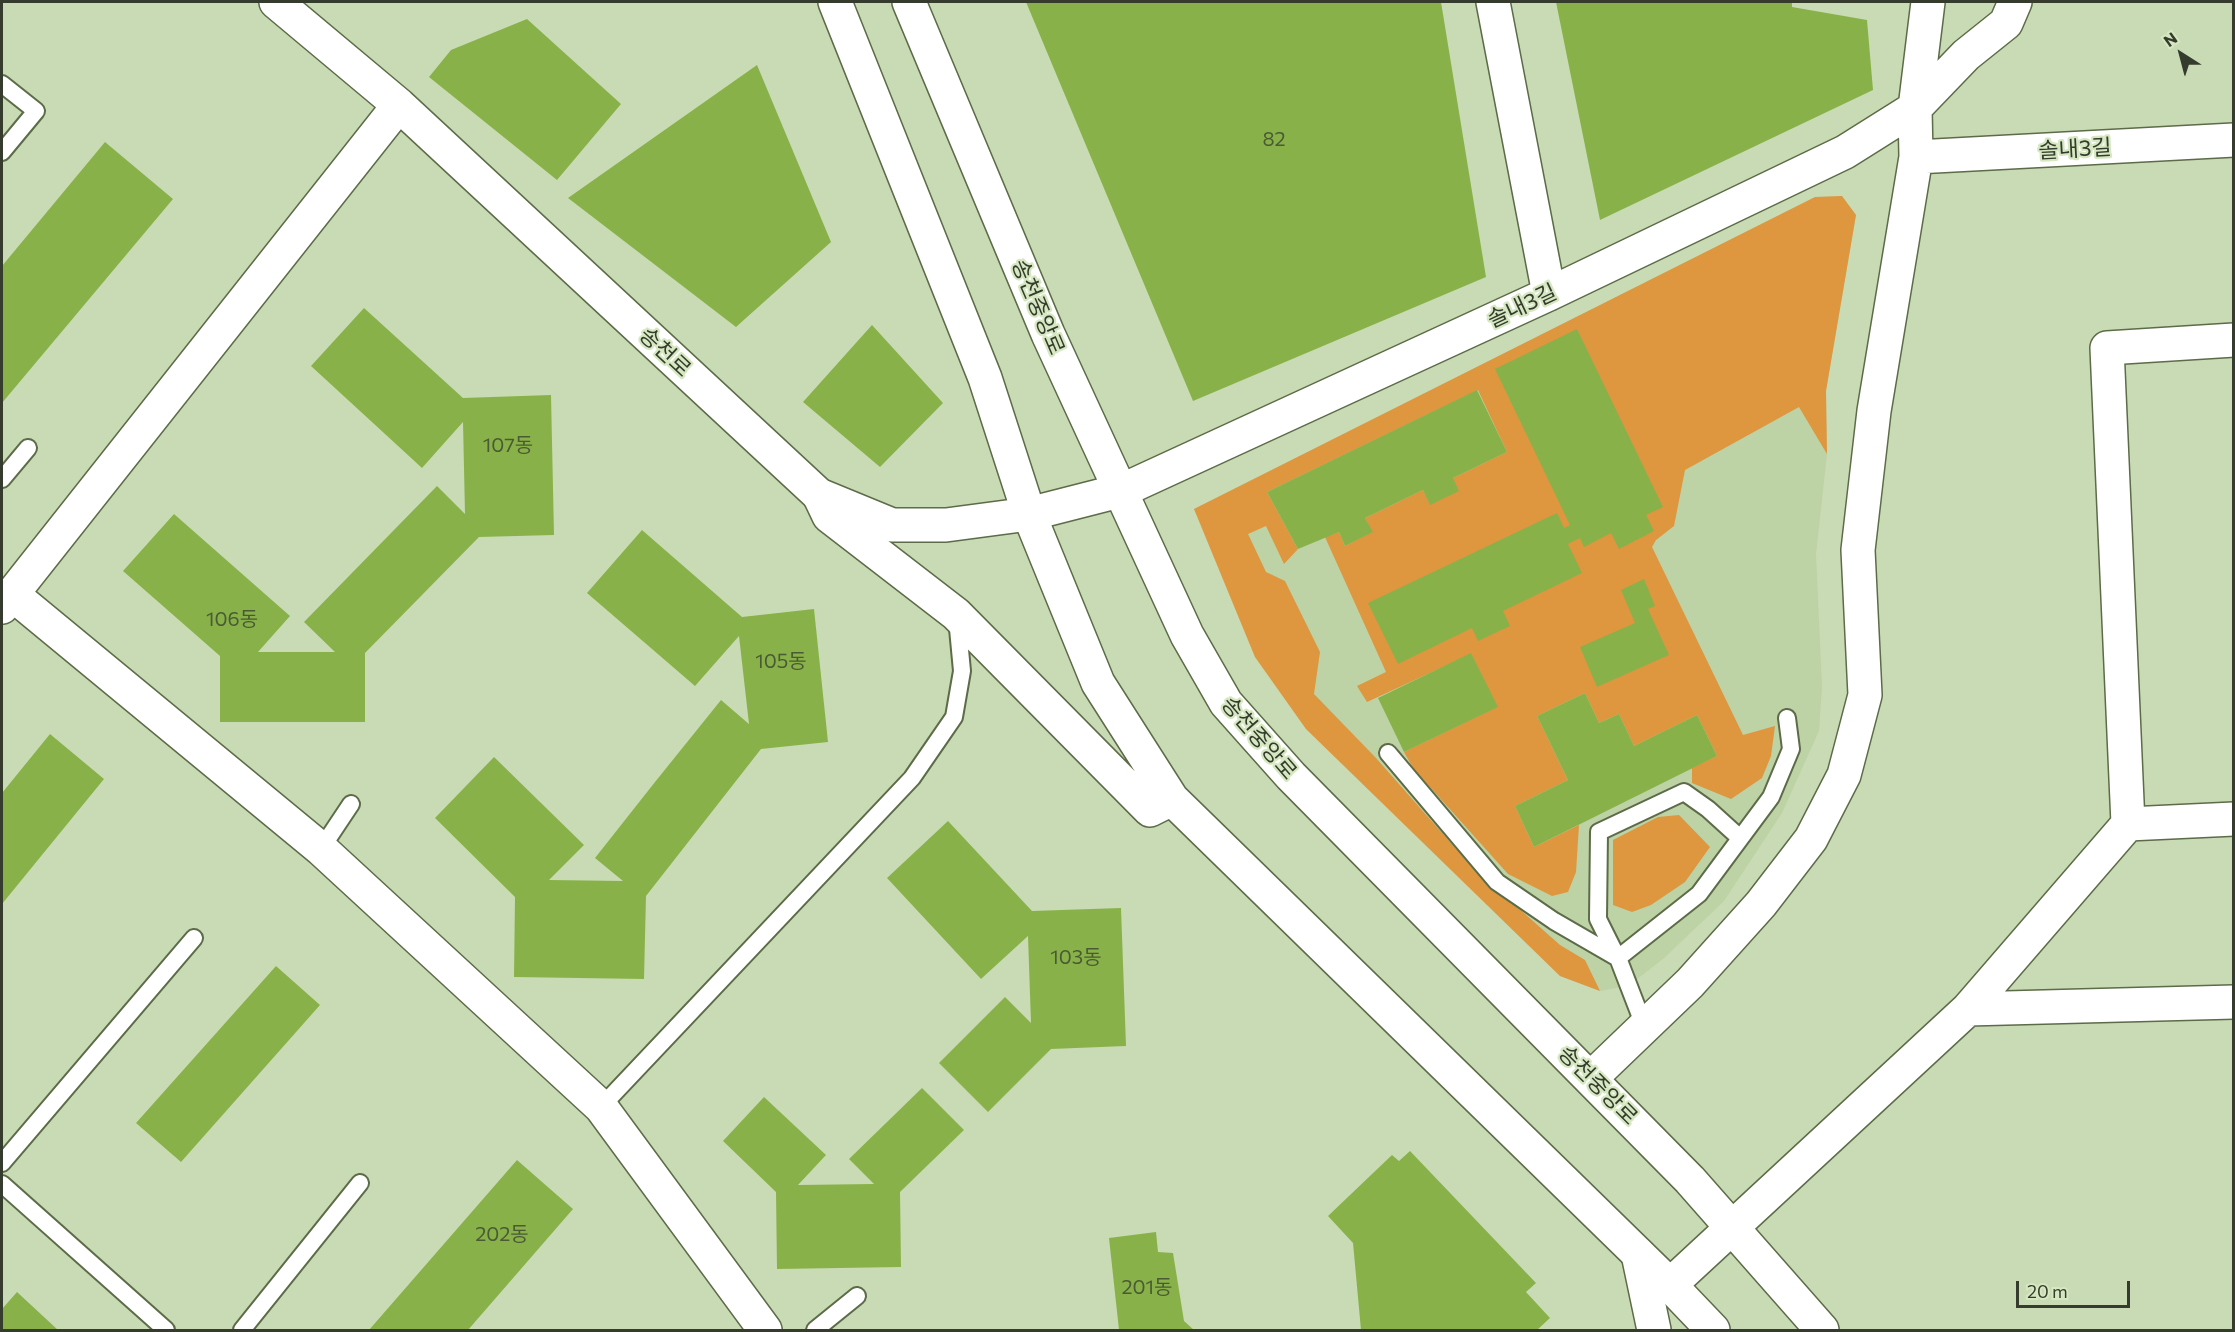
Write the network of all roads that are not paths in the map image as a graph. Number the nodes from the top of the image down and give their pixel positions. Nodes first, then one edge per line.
1 (276, 2) edge
2 (835, 2) edge
3 (909, 2) edge
4 (1493, 2) edge
5 (1928, 2) edge
6 (2015, 2) edge
7 (2, 84) edge
8 (399, 105) junction
9 (1915, 108) junction
10 (2234, 140) edge
11 (2, 152) edge
12 (1916, 157) junction
13 (1549, 294) junction
14 (2234, 340) edge
15 (28, 448) dead end
16 (2, 479) edge
17 (1123, 490) junction
18 (819, 495) junction
19 (1029, 514) junction
20 (7, 601) edge
21 (956, 614) junction
22 (1787, 718) dead end
23 (1388, 753) dead end
24 (1172, 799) junction
25 (351, 804) dead end
26 (2234, 819) edge
27 (2128, 824) junction
28 (1740, 838) junction
29 (321, 849) junction
30 (194, 938) dead end
31 (1618, 958) junction
32 (2234, 1002) edge
33 (1968, 1009) junction
34 (1645, 1028) junction
35 (1591, 1078) junction
36 (601, 1107) junction
37 (2, 1163) edge
38 (360, 1183) dead end
39 (2, 1184) edge
40 (1734, 1227) junction
41 (1638, 1254) junction
42 (1670, 1285) junction
43 (857, 1296) dead end
44 (166, 1330) edge
45 (242, 1330) edge
46 (765, 1330) edge
47 (815, 1330) edge
48 (1654, 1330) edge
49 (1713, 1330) edge
50 (1821, 1330) edge

1 - 8 street, 송천로
2 - 19 street
3 - 17 street, 송천중앙로
4 - 13 street
5 - 9 street
6 - 9 street, 솔내3길
7 - 11 lane
8 - 18 street, 송천로
8 - 20 street
9 - 12 street
9 - 13 street, 솔내3길
10 - 12 street, 솔내3길
12 - 34 street
13 - 17 street, 솔내3길
14 - 27 street
15 - 16 lane
17 - 19 street, 송천로
17 - 35 street, 송천중앙로
18 - 19 street, 송천로
18 - 21 street
19 - 24 street
20 - 29 street
21 - 24 street
21 - 36 lane
22 - 28 lane
23 - 31 lane
24 - 41 street
25 - 29 lane
26 - 27 street
27 - 33 street
28 - 31 lane
28 - 31 lane
29 - 36 street
30 - 37 lane
31 - 34 lane
32 - 33 street
33 - 40 street
34 - 35 street
35 - 40 street, 송천중앙로
36 - 46 street
38 - 45 lane
39 - 44 lane
40 - 42 street
40 - 50 street, 송천중앙로
41 - 42 street
41 - 48 street
42 - 49 street
43 - 47 lane

